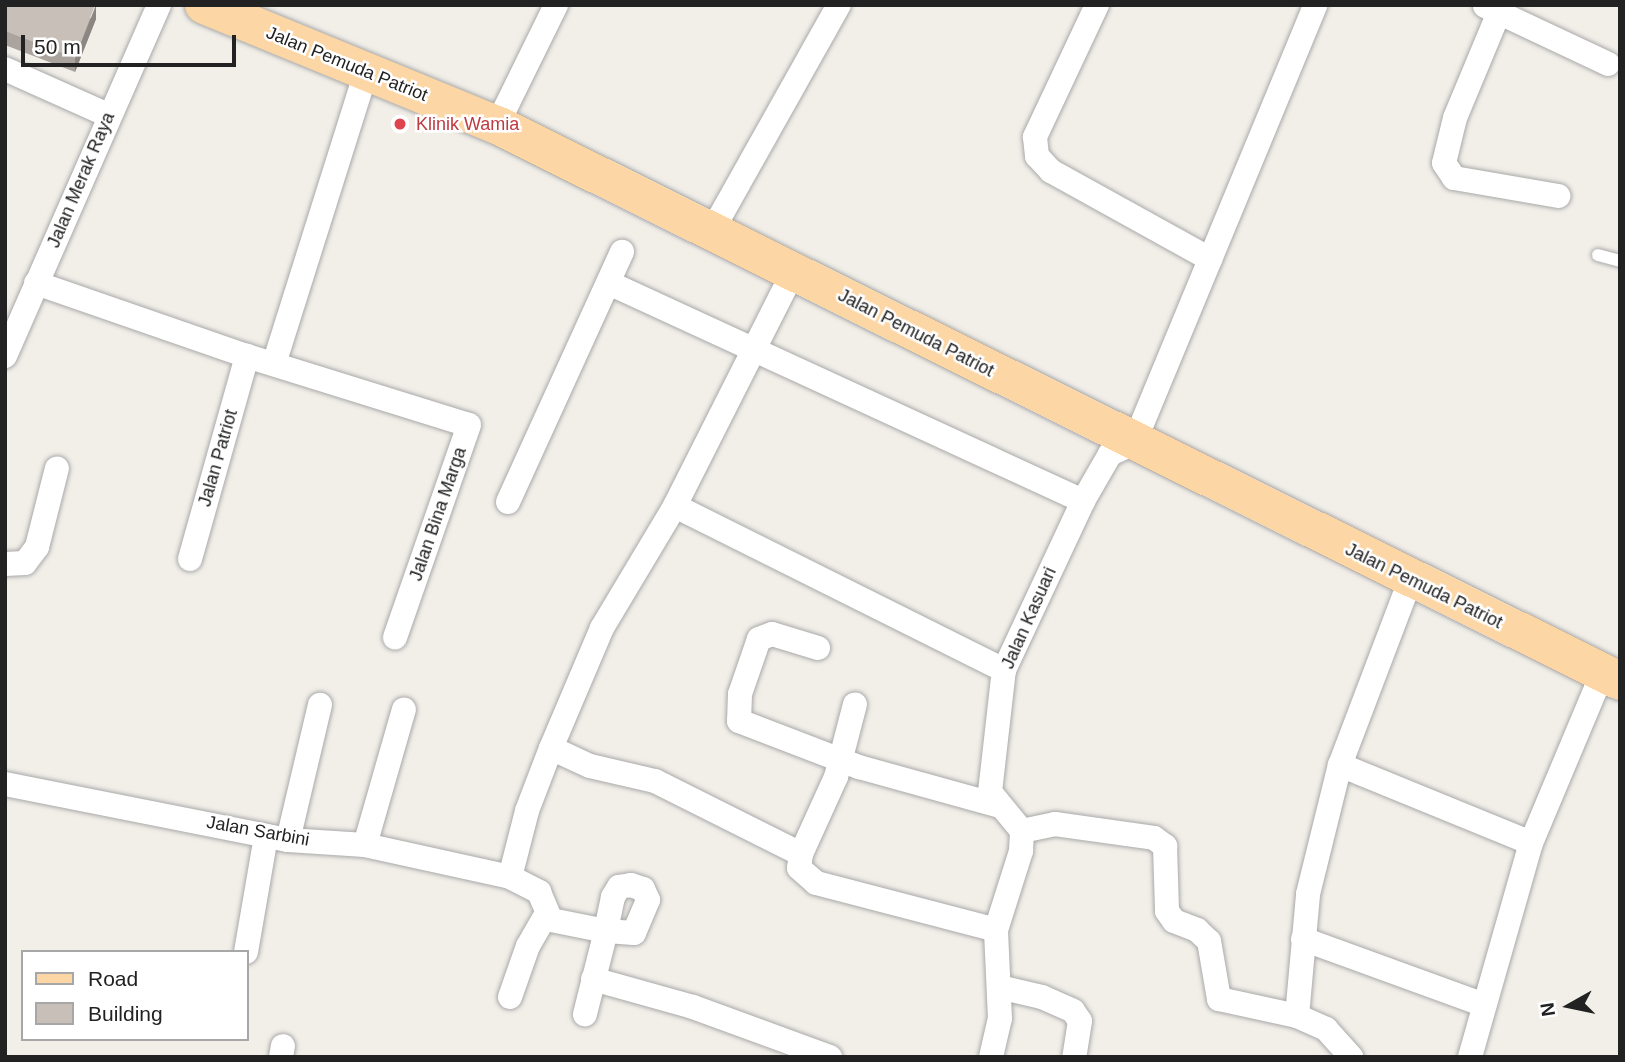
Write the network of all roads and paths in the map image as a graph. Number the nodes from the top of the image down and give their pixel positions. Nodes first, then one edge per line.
1 (159, 5) edge
2 (204, 5) edge
3 (556, 5) edge
4 (838, 5) edge
5 (1097, 5) edge
6 (1315, 5) edge
7 (1495, 8) edge
8 (1608, 64) dead end
9 (5, 69) edge
10 (366, 72) junction
11 (108, 115) junction
12 (497, 125) junction
13 (1558, 195) dead end
14 (712, 232) junction
15 (622, 252) dead end
16 (1598, 255) dead end
17 (1210, 259) junction
18 (1620, 261) edge
19 (793, 272) junction
20 (36, 283) junction
21 (610, 283) junction
22 (752, 352) junction
23 (5, 356) edge
24 (247, 356) junction
25 (274, 364) junction
26 (1134, 443) junction
27 (57, 467) dead end
28 (1083, 501) junction
29 (508, 502) dead end
30 (675, 506) junction
31 (190, 559) dead end
32 (5, 564) edge
33 (1410, 581) junction
34 (395, 638) dead end
35 (818, 648) dead end
36 (1004, 670) junction
37 (1612, 677) edge
38 (855, 704) dead end
39 (320, 705) dead end
40 (404, 709) dead end
41 (551, 748) junction
42 (841, 761) junction
43 (1340, 765) junction
44 (5, 784) edge
45 (1000, 806) junction
46 (1022, 831) junction
47 (277, 838) junction
48 (1531, 842) junction
49 (365, 845) junction
50 (801, 854) junction
51 (510, 877) junction
52 (546, 915) junction
53 (996, 930) junction
54 (1303, 939) junction
55 (247, 950) edge
56 (593, 979) junction
57 (999, 987) junction
58 (510, 997) dead end
59 (1484, 1005) junction
60 (585, 1014) dead end
61 (1297, 1016) junction
62 (1078, 1056) edge
63 (830, 1057) edge
64 (991, 1057) edge
65 (1352, 1057) edge
66 (1470, 1057) edge

1 - 11 street, Jalan Merak Raya
2 - 10 main road, Jalan Pemuda Patriot
3 - 12 street
4 - 14 street
5 - 17 street
6 - 17 street
7 - 8 street
7 - 13 street
9 - 11 street
10 - 12 main road, Jalan Pemuda Patriot
10 - 25 street
11 - 20 street, Jalan Merak Raya
12 - 14 main road, Jalan Pemuda Patriot
14 - 19 main road, Jalan Pemuda Patriot
15 - 21 street
16 - 18 lane
17 - 26 street
19 - 22 street
19 - 26 main road, Jalan Pemuda Patriot
20 - 23 street, Jalan Merak Raya
20 - 24 street, Jalan Bina Marga
21 - 22 street
21 - 29 street
22 - 28 street
22 - 30 street
24 - 25 street, Jalan Bina Marga
24 - 31 street, Jalan Patriot
25 - 34 street, Jalan Bina Marga
26 - 28 street, Jalan Kasuari
26 - 33 main road, Jalan Pemuda Patriot
27 - 32 street
28 - 36 street, Jalan Kasuari
30 - 36 street
30 - 41 street
33 - 37 main road, Jalan Pemuda Patriot
33 - 43 street
35 - 42 street
36 - 45 street, Jalan Kasuari
37 - 48 street
38 - 42 street
39 - 47 street
40 - 49 street
41 - 50 street
41 - 51 street
42 - 45 street
42 - 50 street
43 - 48 street
43 - 54 street
44 - 47 street, Jalan Sarbini
45 - 46 street, Jalan Kasuari
46 - 53 street
46 - 61 street
47 - 49 street, Jalan Sarbini
47 - 55 street
48 - 59 street
49 - 51 street, Jalan Sarbini
50 - 53 street
51 - 52 street, Jalan Sarbini
52 - 56 street
52 - 58 street
53 - 57 street
54 - 59 street
54 - 61 street
56 - 60 street
56 - 63 street
57 - 62 street
57 - 64 street
59 - 66 street
61 - 65 street

